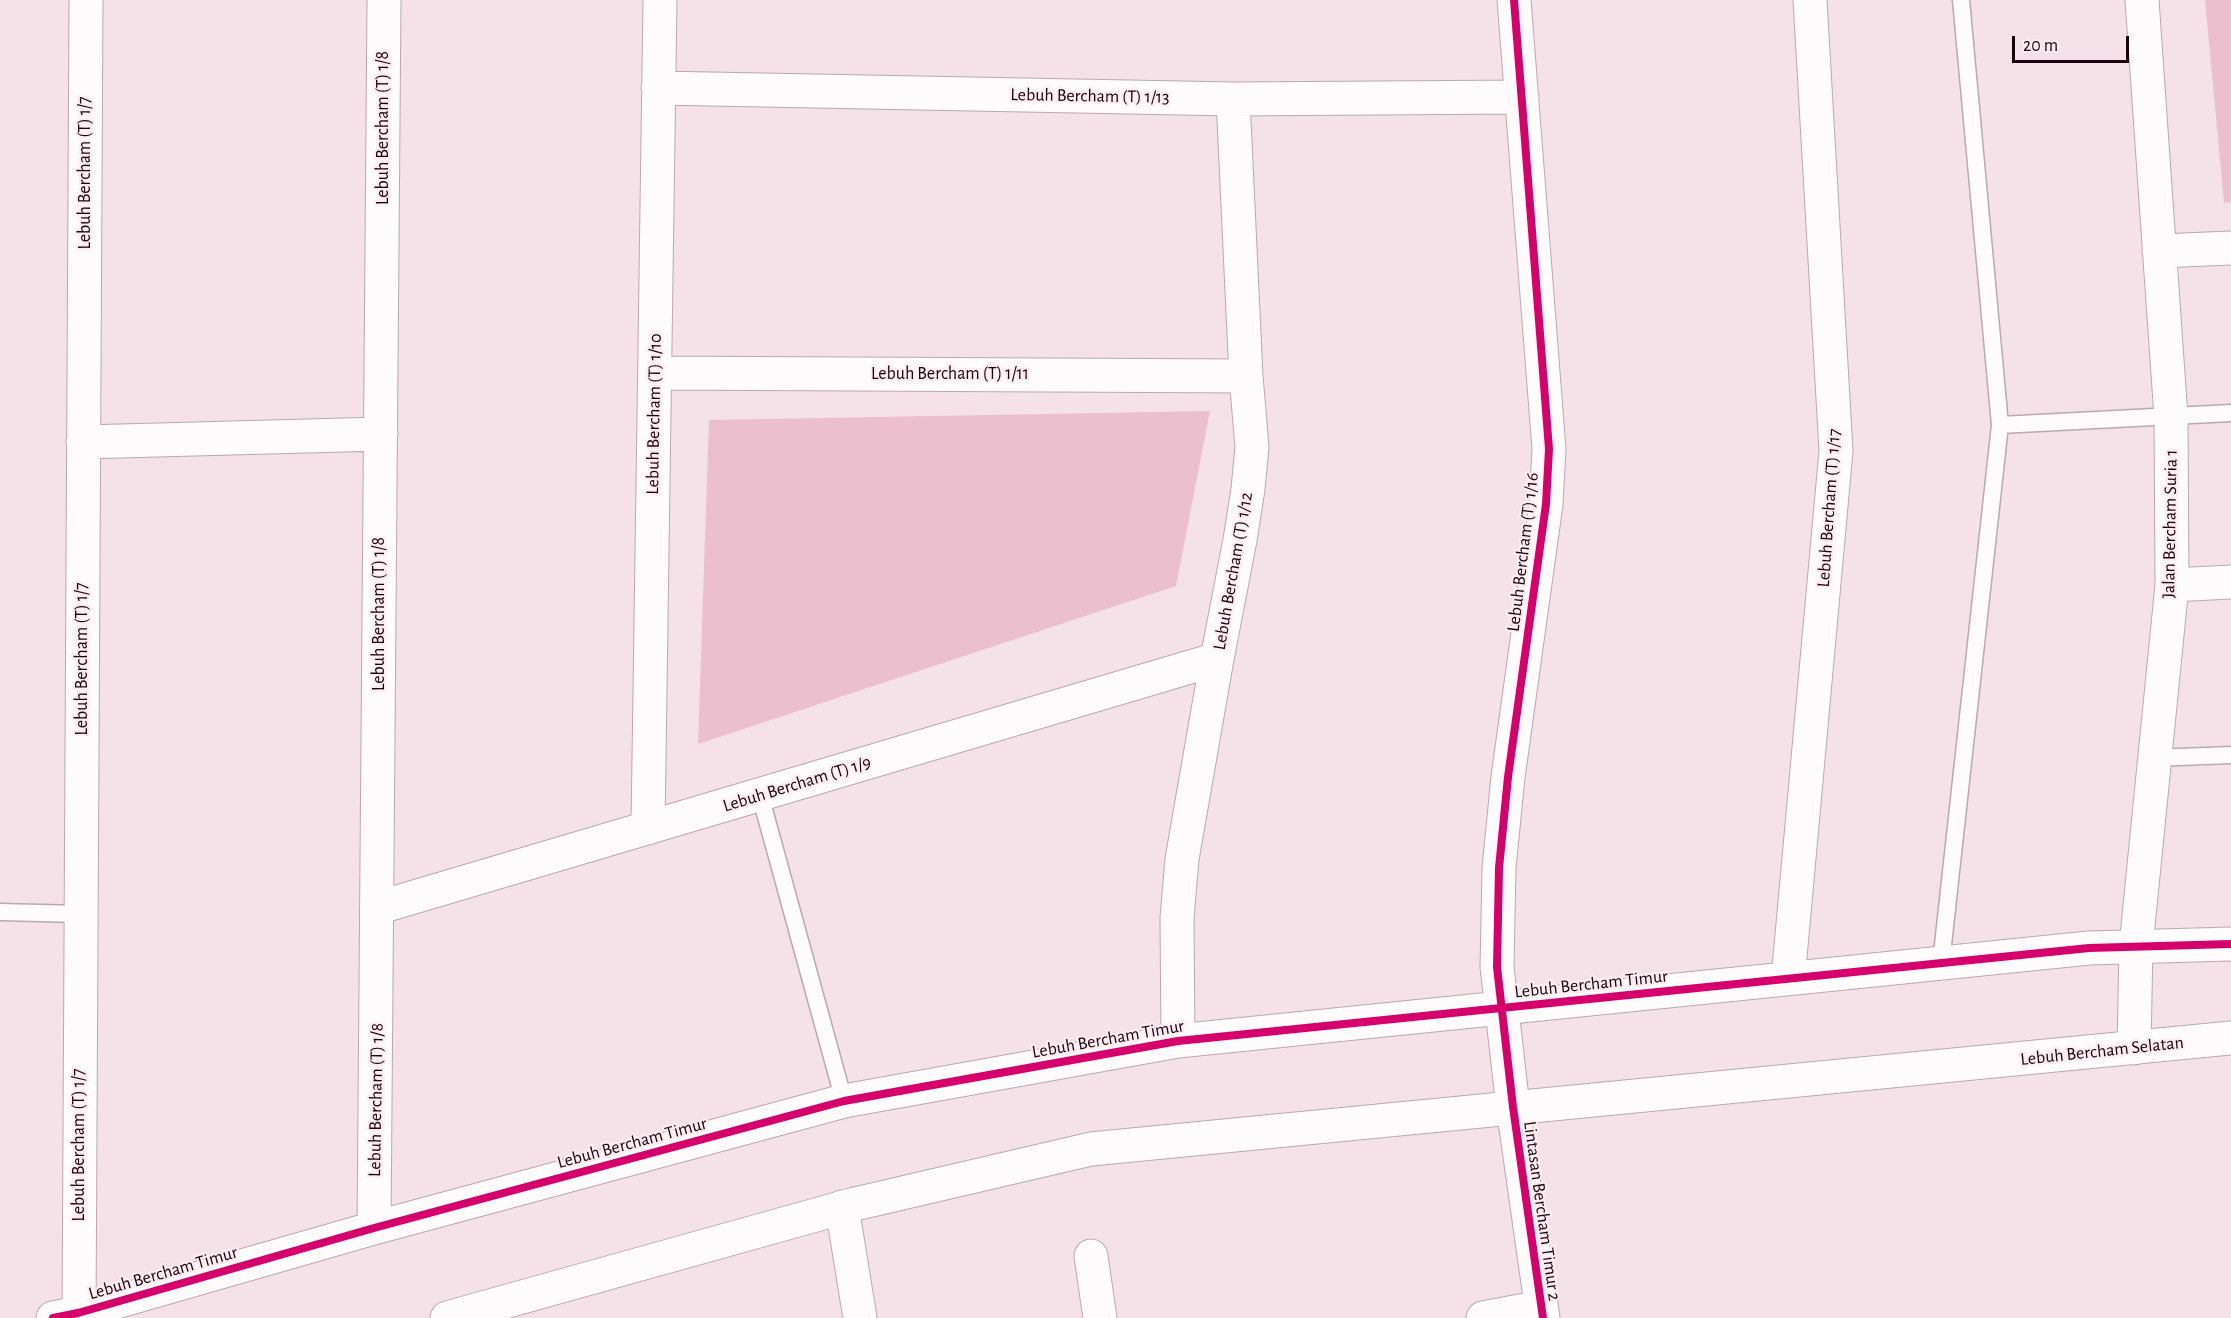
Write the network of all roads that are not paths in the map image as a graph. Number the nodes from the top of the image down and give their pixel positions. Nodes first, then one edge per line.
1 (86, 0) edge
2 (384, 0) edge
3 (660, 0) edge
4 (1514, 0) edge
5 (1810, 0) edge
6 (1961, 0) edge
7 (2142, 0) edge
8 (658, 88) junction
9 (1522, 97) junction
10 (1233, 99) junction
11 (2231, 248) edge
12 (2159, 251) junction
13 (655, 373) junction
14 (1245, 376) junction
15 (2231, 413) edge
16 (2171, 417) junction
17 (2000, 425) junction
18 (381, 434) junction
19 (83, 442) junction
20 (2231, 582) edge
21 (2172, 585) junction
22 (1217, 659) junction
23 (2231, 755) edge
24 (2154, 758) junction
25 (760, 795) junction
26 (648, 828) junction
27 (377, 909) junction
28 (0, 912) edge
29 (80, 914) junction
30 (2231, 944) edge
31 (2136, 946) junction
32 (1941, 963) junction
33 (1788, 979) junction
34 (1502, 1008) junction
35 (2231, 1038) edge
36 (1178, 1041) junction
37 (2133, 1048) junction
38 (844, 1101) junction
39 (1513, 1107) junction
40 (842, 1207) junction
41 (374, 1228) junction
42 (1091, 1256) dead end
43 (1542, 1313) edge
44 (70, 1316) edge
45 (447, 1318) edge
46 (860, 1318) edge
47 (1100, 1318) edge
48 (1483, 1318) edge

1 - 19 street, Lebuh Bercham (T) 1/7
2 - 18 street, Lebuh Bercham (T) 1/8
3 - 8 street, Lebuh Bercham (T) 1/10
4 - 9 street, Lebuh Bercham (T) 1/16
5 - 33 street, Lebuh Bercham (T) 1/17
6 - 17 lane
7 - 12 street, Jalan Bercham Suria 1
8 - 10 street, Lebuh Bercham (T) 1/13
8 - 13 street, Lebuh Bercham (T) 1/10
9 - 10 street, Lebuh Bercham (T) 1/13
9 - 34 street, Lebuh Bercham (T) 1/16
10 - 14 street, Lebuh Bercham (T) 1/12
11 - 12 street
12 - 16 street, Jalan Bercham Suria 1
13 - 14 street, Lebuh Bercham (T) 1/11
13 - 26 street, Lebuh Bercham (T) 1/10
14 - 22 street, Lebuh Bercham (T) 1/12
15 - 16 lane
16 - 17 lane
16 - 21 street, Jalan Bercham Suria 1
17 - 32 lane
18 - 19 street
18 - 27 street, Lebuh Bercham (T) 1/8
19 - 29 street, Lebuh Bercham (T) 1/7
20 - 21 street
21 - 24 street, Jalan Bercham Suria 1
22 - 25 street, Lebuh Bercham (T) 1/9
22 - 36 street, Lebuh Bercham (T) 1/12
23 - 24 lane
24 - 31 street, Jalan Bercham Suria 1
25 - 26 street, Lebuh Bercham (T) 1/9
25 - 38 lane
26 - 27 street, Lebuh Bercham (T) 1/9
27 - 41 street, Lebuh Bercham (T) 1/8
28 - 29 lane
29 - 44 street, Lebuh Bercham (T) 1/7
30 - 31 street, Lebuh Bercham Timur
31 - 32 street, Lebuh Bercham Timur
31 - 37 street, Jalan Bercham Suria 1
32 - 33 street, Lebuh Bercham Timur
33 - 34 street, Lebuh Bercham Timur
34 - 36 street, Lebuh Bercham Timur
34 - 39 street, Lebuh Bercham (T) 1/16
35 - 37 street, Lebuh Bercham Selatan
36 - 38 street, Lebuh Bercham Timur
37 - 39 street, Lebuh Bercham Selatan
38 - 41 street, Lebuh Bercham Timur
39 - 40 street
39 - 43 street, Lintasan Bercham Timur 2
40 - 45 street
40 - 46 street
41 - 44 street, Lebuh Bercham Timur
42 - 47 street
43 - 48 street

